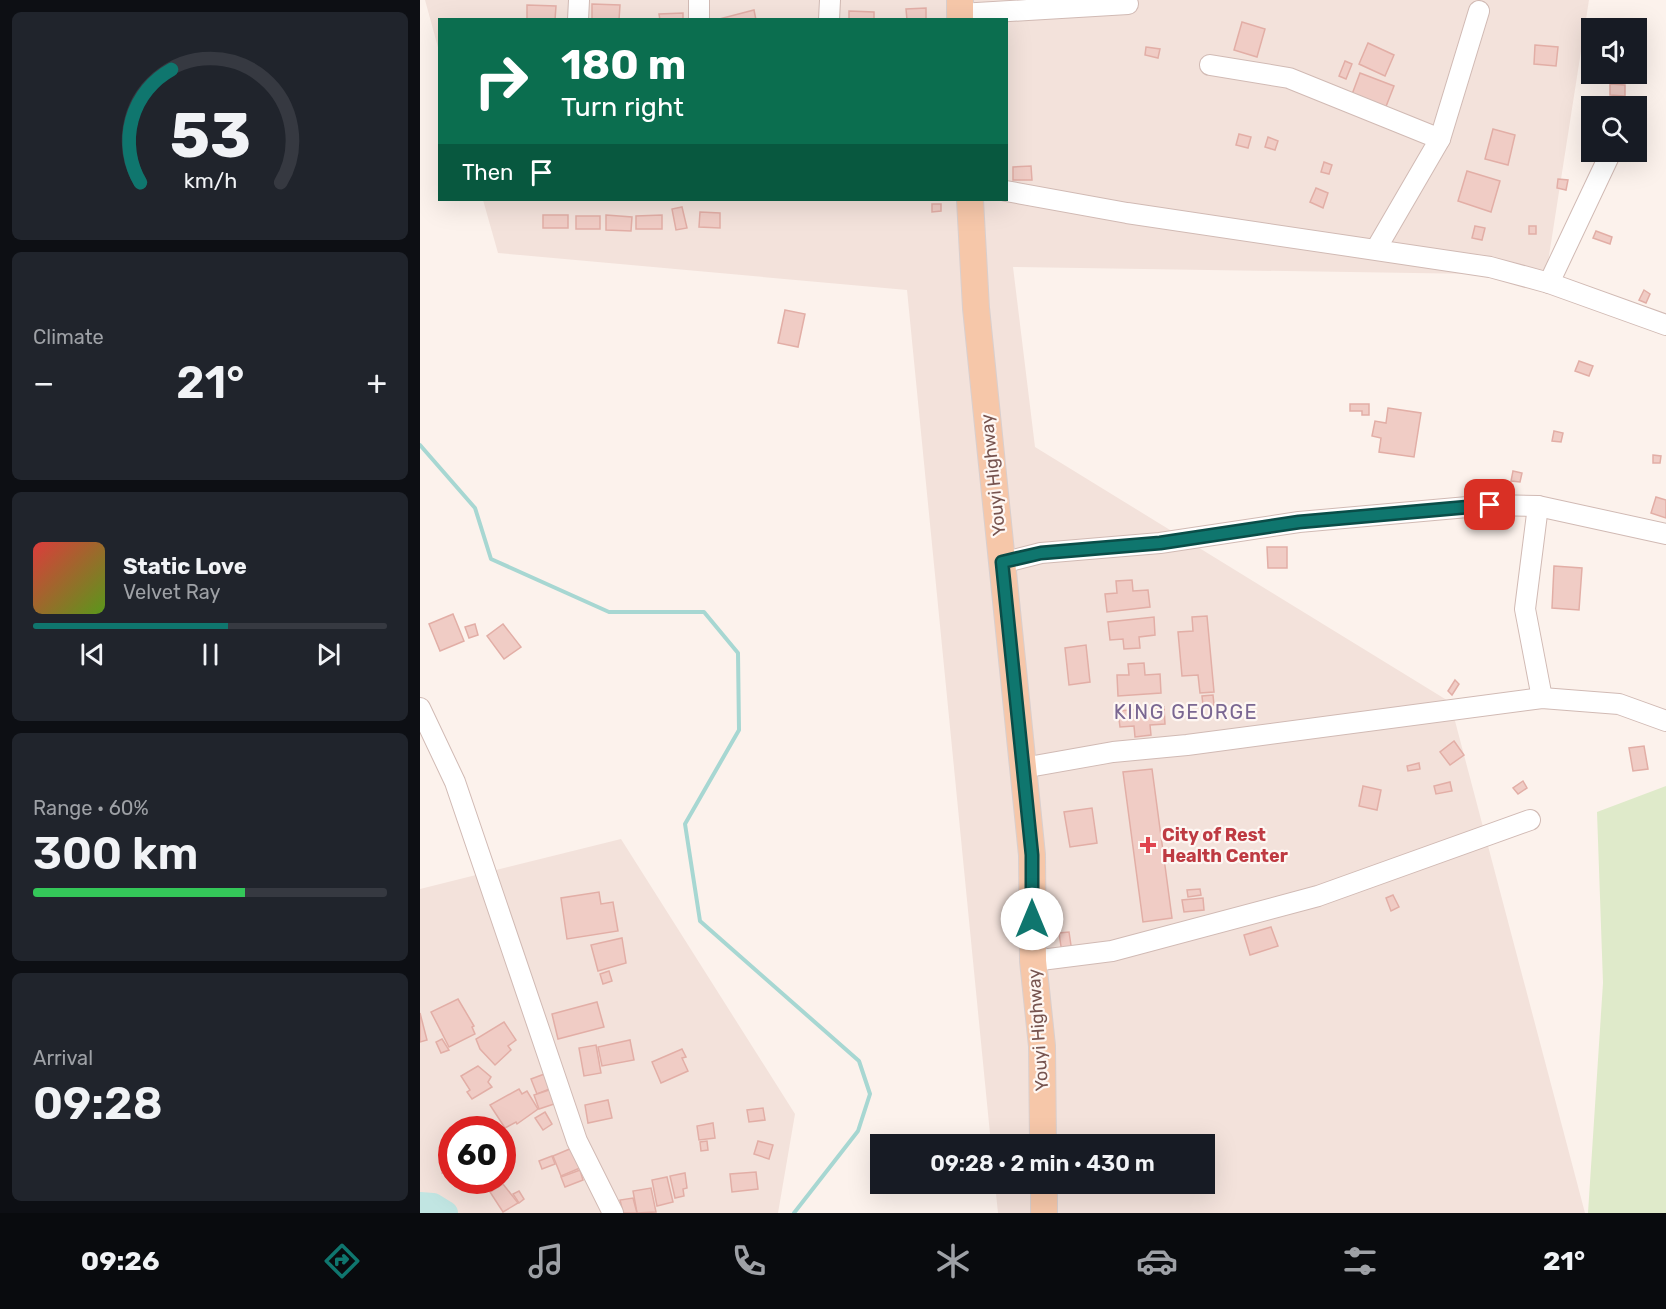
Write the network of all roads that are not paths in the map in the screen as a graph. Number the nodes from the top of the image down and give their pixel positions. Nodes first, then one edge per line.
1 (579, 0) edge
2 (699, 0) edge
3 (830, 0) edge
4 (1128, 4) dead end
5 (960, 11) edge
6 (1479, 11) dead end
7 (579, 18) edge
8 (699, 18) edge
9 (829, 18) edge
10 (1210, 65) dead end
11 (1440, 139) junction
12 (1606, 162) edge
13 (1008, 191) edge
14 (970, 201) edge
15 (1376, 249) junction
16 (1549, 283) junction
17 (1666, 325) edge
18 (1538, 506) junction
19 (1666, 534) edge
20 (1002, 562) junction
21 (1542, 698) junction
22 (420, 708) edge
23 (1666, 722) edge
24 (1023, 768) junction
25 (1530, 820) dead end
26 (1033, 961) junction
27 (1043, 1134) edge
28 (1044, 1194) edge
29 (613, 1213) edge
30 (1044, 1213) edge

1 - 7 street
2 - 8 street
3 - 9 street
4 - 5 street
6 - 11 street
10 - 11 street
11 - 15 street
12 - 16 street
13 - 15 street
14 - 20 main road, Youyi Highway
15 - 16 street
16 - 17 street
18 - 19 street
18 - 20 street
18 - 21 street
20 - 24 main road, Youyi Highway
21 - 23 street
21 - 24 street
22 - 29 street
24 - 26 main road, Youyi Highway
25 - 26 street
26 - 27 main road, Youyi Highway
28 - 30 main road

